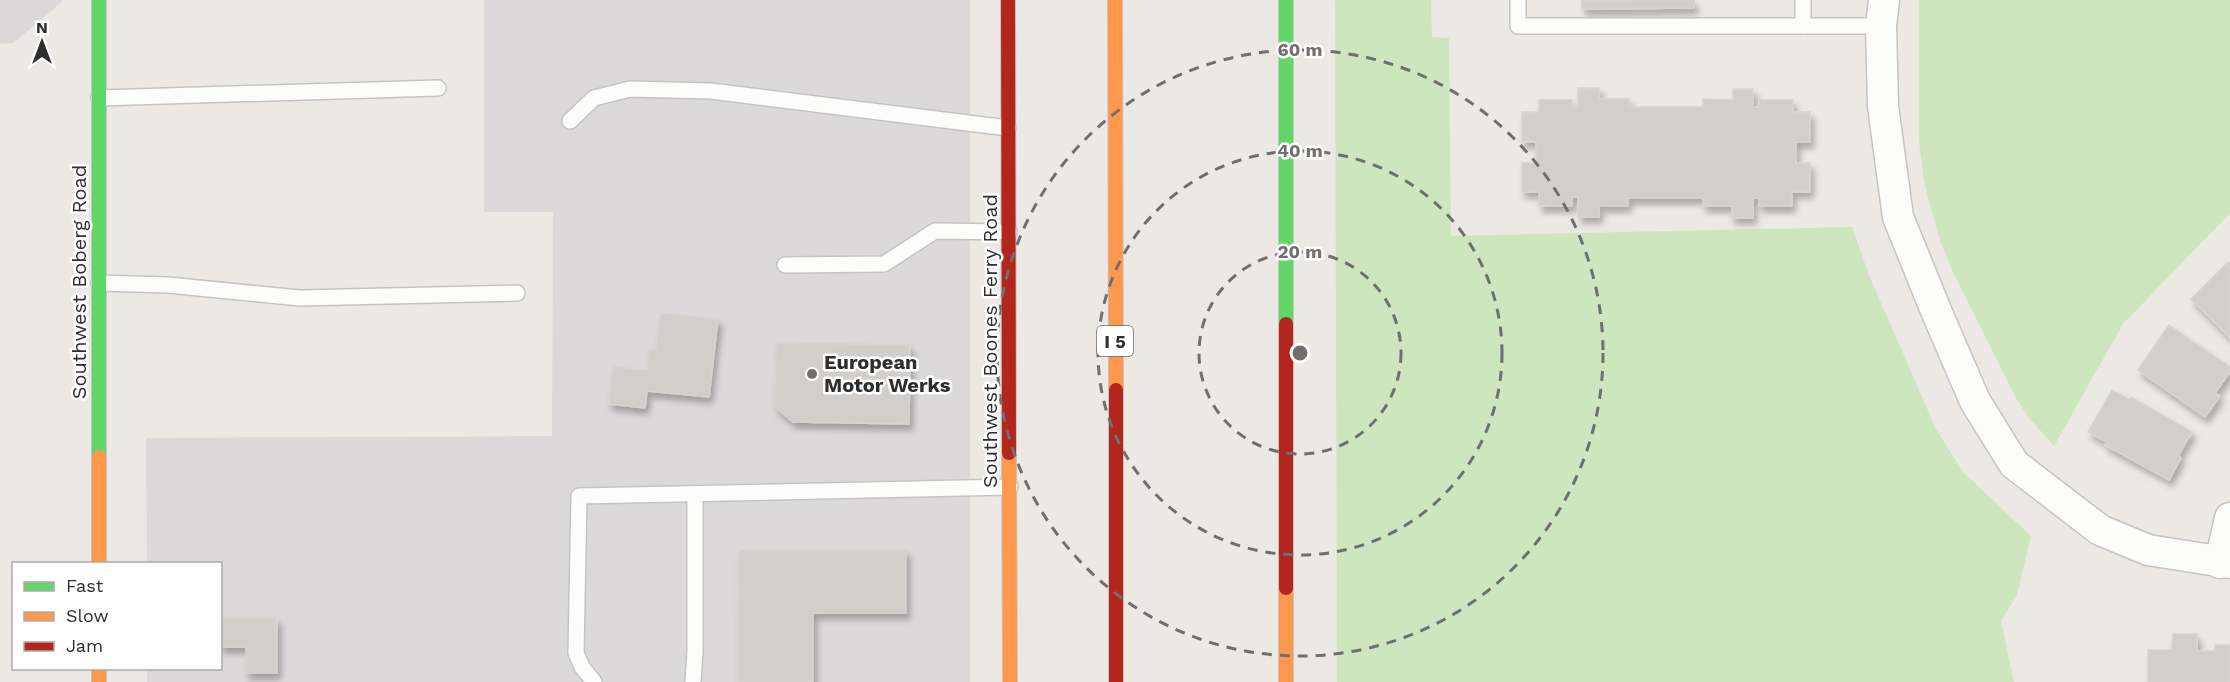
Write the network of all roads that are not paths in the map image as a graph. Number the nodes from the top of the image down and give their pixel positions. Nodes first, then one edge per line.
1 (99, 0) edge
2 (1008, 0) edge
3 (1115, 0) edge
4 (1286, 0) edge
5 (1518, 0) edge
6 (1803, 0) edge
7 (1882, 13) edge
8 (1803, 26) junction
9 (438, 88) dead end
10 (99, 98) junction
11 (570, 121) dead end
12 (1008, 128) junction
13 (1009, 232) junction
14 (785, 265) dead end
15 (99, 283) junction
16 (517, 293) dead end
17 (1010, 487) junction
18 (695, 494) junction
19 (2230, 518) edge
20 (99, 562) edge
21 (2225, 563) edge
22 (594, 682) edge
23 (693, 682) edge
24 (1010, 682) edge
25 (1116, 682) edge
26 (1286, 682) edge

1 - 10 main road, Southwest Boberg Road
2 - 12 main road, Southwest Boones Ferry Road
3 - 25 main road, I 5
4 - 26 main road
5 - 8 lane
6 - 8 lane
7 - 8 lane
7 - 21 street
9 - 10 lane
10 - 15 main road, Southwest Boberg Road
11 - 12 lane
12 - 13 main road, Southwest Boones Ferry Road
13 - 14 lane
13 - 17 main road, Southwest Boones Ferry Road
15 - 16 lane
15 - 20 main road, Southwest Boberg Road
17 - 18 lane
17 - 24 main road, Southwest Boones Ferry Road
18 - 22 lane
18 - 23 lane
19 - 21 street

